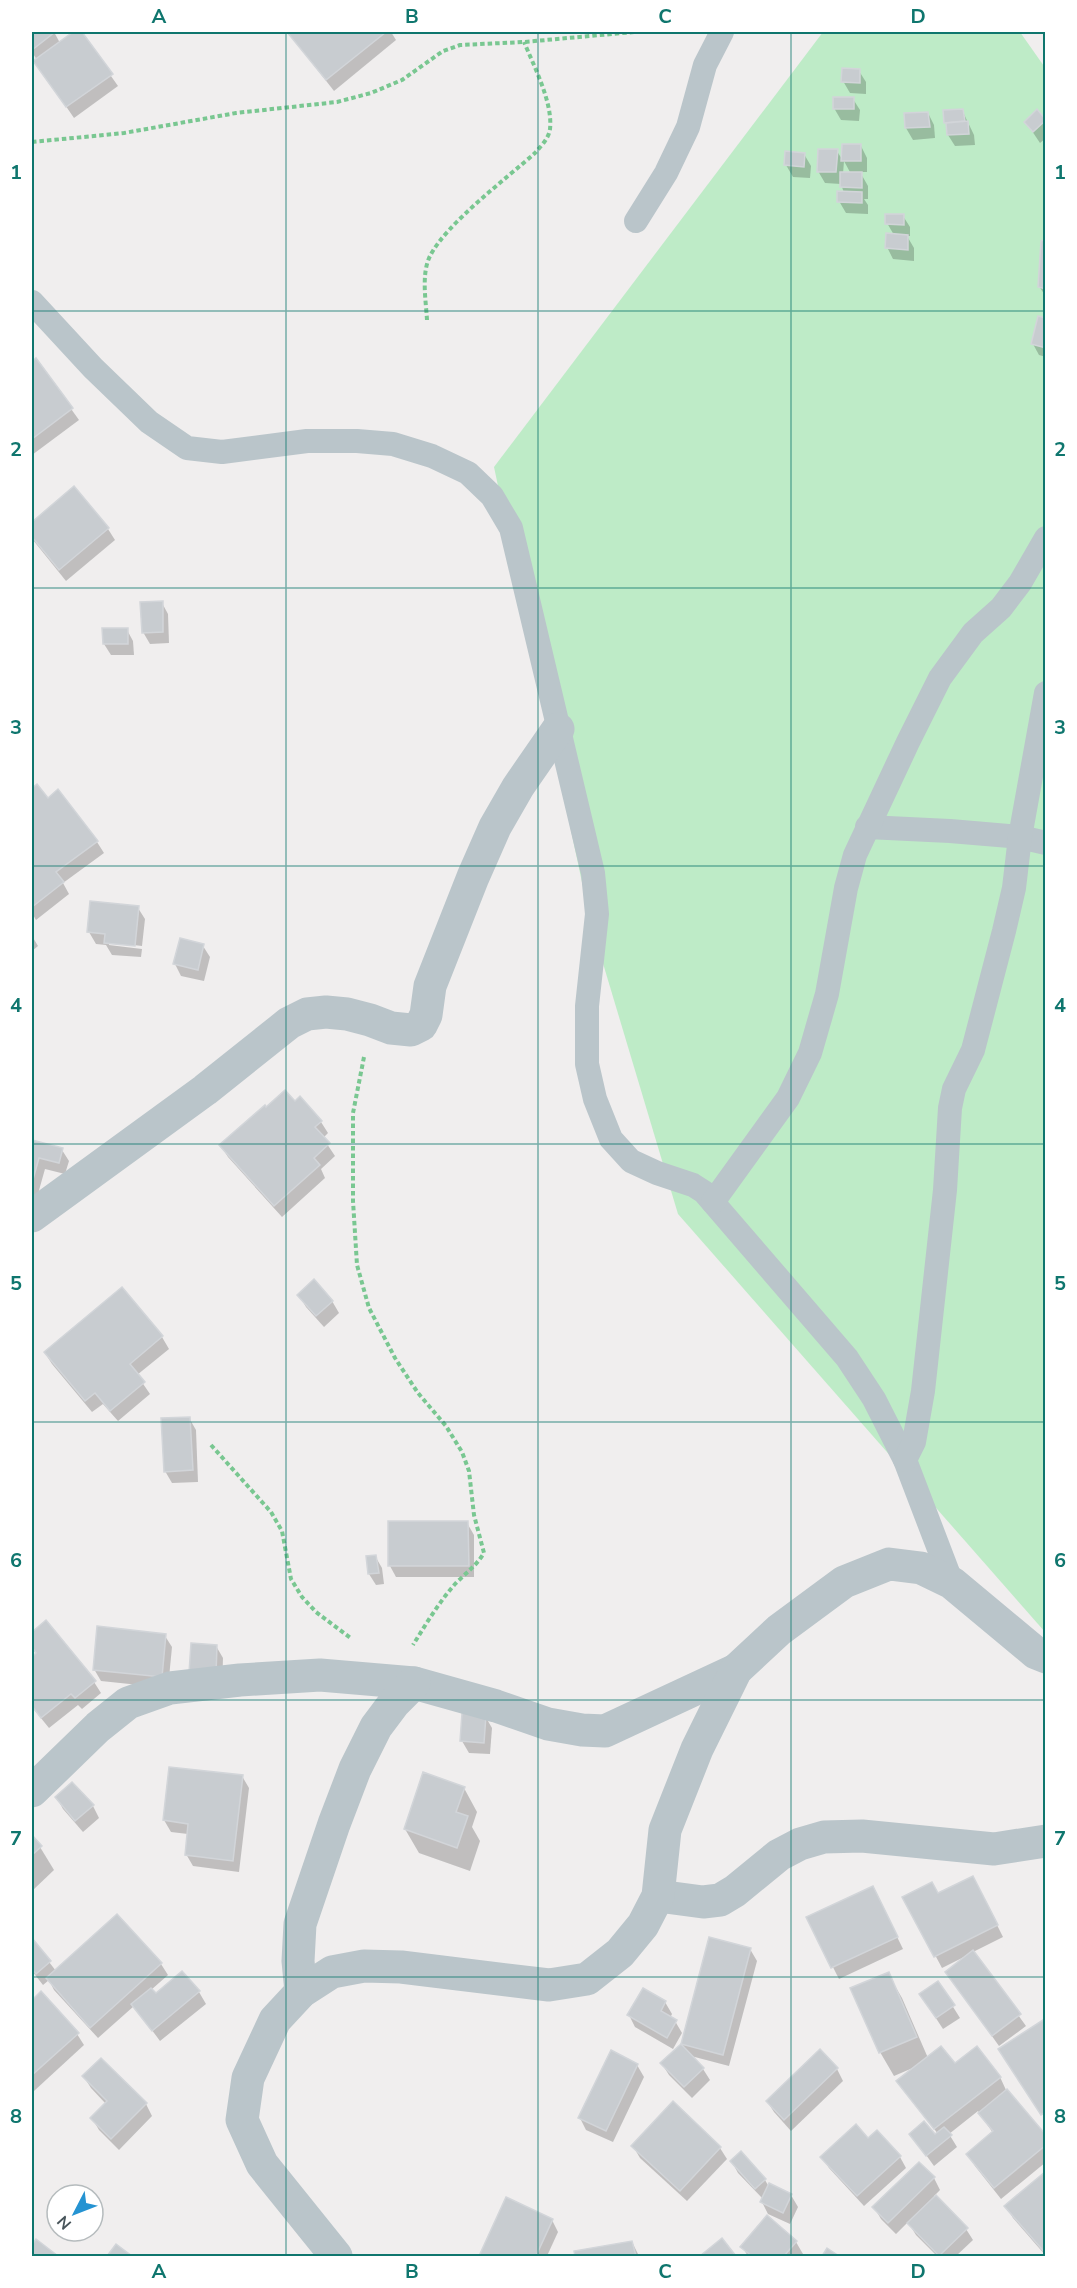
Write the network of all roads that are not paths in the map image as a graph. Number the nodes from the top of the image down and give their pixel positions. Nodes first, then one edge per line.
1 (722, 32) edge
2 (636, 220) dead end
3 (32, 302) edge
4 (1046, 538) edge
5 (1046, 693) edge
6 (558, 729) junction
7 (867, 827) junction
8 (1020, 837) junction
9 (1046, 843) edge
10 (713, 1202) junction
11 (32, 1216) edge
12 (905, 1460) junction
13 (952, 1583) junction
14 (1046, 1657) edge
15 (736, 1670) junction
16 (414, 1683) junction
17 (32, 1791) edge
18 (1046, 1841) edge
19 (658, 1896) junction
20 (301, 1992) junction
21 (336, 2256) edge

1 - 2 lane
3 - 6 lane
4 - 7 lane
5 - 8 lane
6 - 10 lane
6 - 11 street
7 - 8 lane
7 - 10 lane
8 - 9 lane
8 - 12 lane
10 - 12 lane
12 - 13 lane
13 - 14 street
13 - 15 street
15 - 16 street
15 - 19 street
16 - 17 street
16 - 20 street
18 - 19 street
19 - 20 street
20 - 21 street

